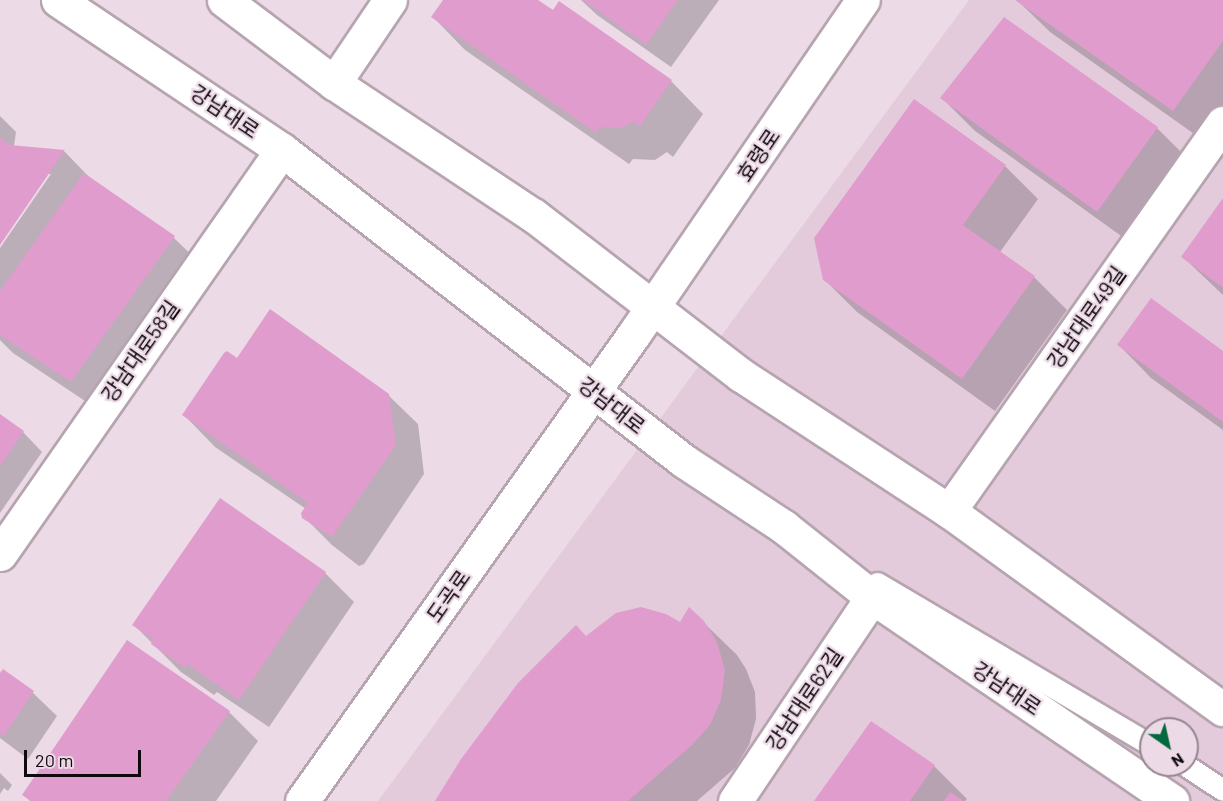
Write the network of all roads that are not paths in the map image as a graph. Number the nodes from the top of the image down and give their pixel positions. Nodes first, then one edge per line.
1 (58, 0) edge
2 (214, 0) edge
3 (390, 0) edge
4 (863, 0) edge
5 (235, 9) edge
6 (334, 83) junction
7 (1221, 132) edge
8 (282, 150) junction
9 (651, 308) junction
10 (594, 391) junction
11 (949, 511) junction
12 (784, 527) junction
13 (0, 554) edge
14 (872, 597) junction
15 (1223, 709) edge
16 (1139, 738) edge
17 (1199, 774) edge
18 (1223, 790) edge
19 (302, 801) edge
20 (735, 801) edge
21 (1173, 801) edge

1 - 8 main road, 강남대로
2 - 5 lane
3 - 6 main road
4 - 9 main road, 효령로
5 - 6 main road
6 - 9 main road
7 - 11 main road, 강남대로49길
8 - 10 main road, 강남대로
8 - 13 main road, 강남대로58길
9 - 10 main road, 효령로
9 - 11 main road
10 - 12 main road, 강남대로
10 - 19 main road, 도곡로
11 - 15 main road
12 - 14 main road, 강남대로
12 - 16 lane
14 - 20 main road, 강남대로62길
14 - 21 main road, 강남대로
17 - 18 lane

